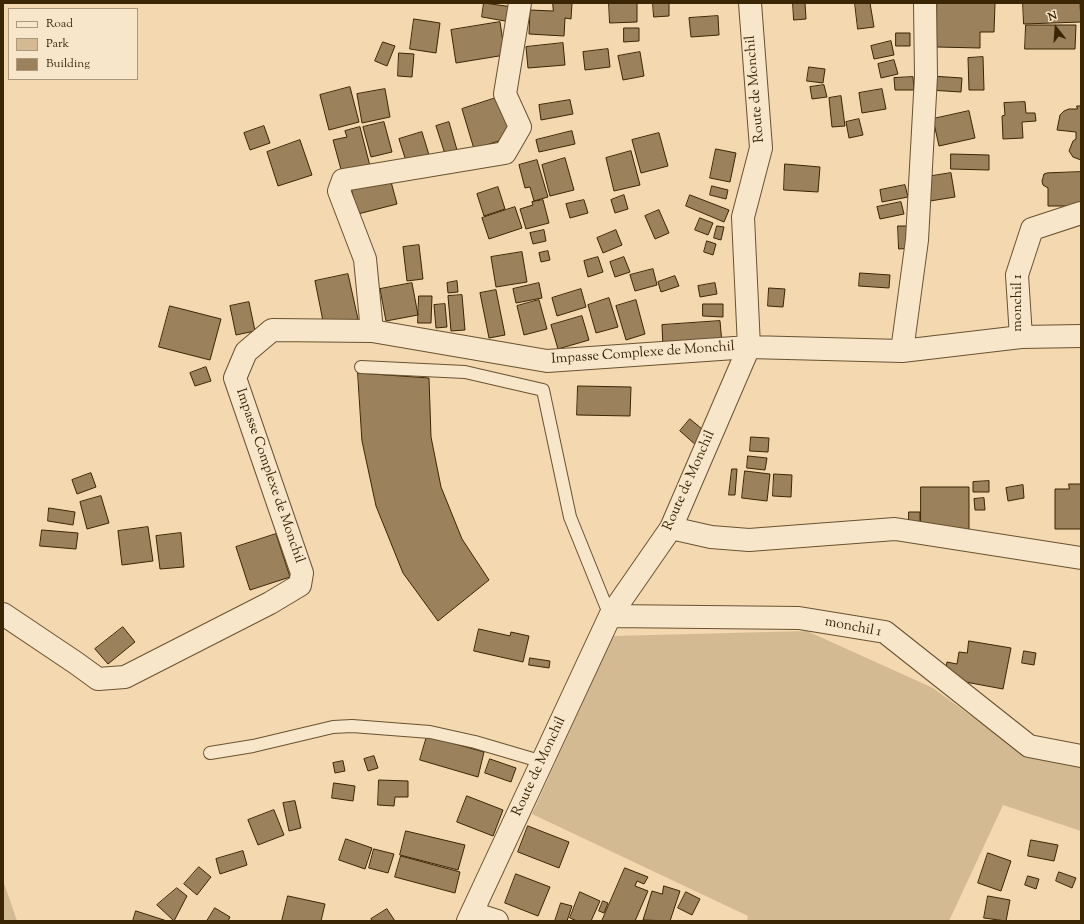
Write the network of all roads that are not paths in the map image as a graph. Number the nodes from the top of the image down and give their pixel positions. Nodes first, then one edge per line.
1 (520, 3) edge
2 (750, 3) edge
3 (925, 3) edge
4 (1081, 213) edge
5 (372, 331) junction
6 (1081, 336) edge
7 (1021, 337) junction
8 (749, 347) junction
9 (902, 351) junction
10 (361, 367) dead end
11 (671, 528) junction
12 (1081, 558) edge
13 (3, 614) edge
14 (610, 616) junction
15 (210, 753) dead end
16 (1081, 756) edge
17 (543, 762) junction
18 (470, 917) edge
19 (497, 921) edge

1 - 5 street
2 - 8 street, Route de Monchil
3 - 9 street
4 - 7 street, monchil 1
5 - 8 street, Impasse Complexe de Monchil
5 - 13 street, Impasse Complexe de Monchil
6 - 7 street
7 - 9 street, monchil 1
8 - 9 street, Impasse Complexe de Monchil
8 - 11 street, Route de Monchil
10 - 14 lane
11 - 12 street
11 - 14 street, Route de Monchil
14 - 16 street, monchil 1
14 - 17 street, Route de Monchil
15 - 17 lane
17 - 18 street, Route de Monchil
18 - 19 street

